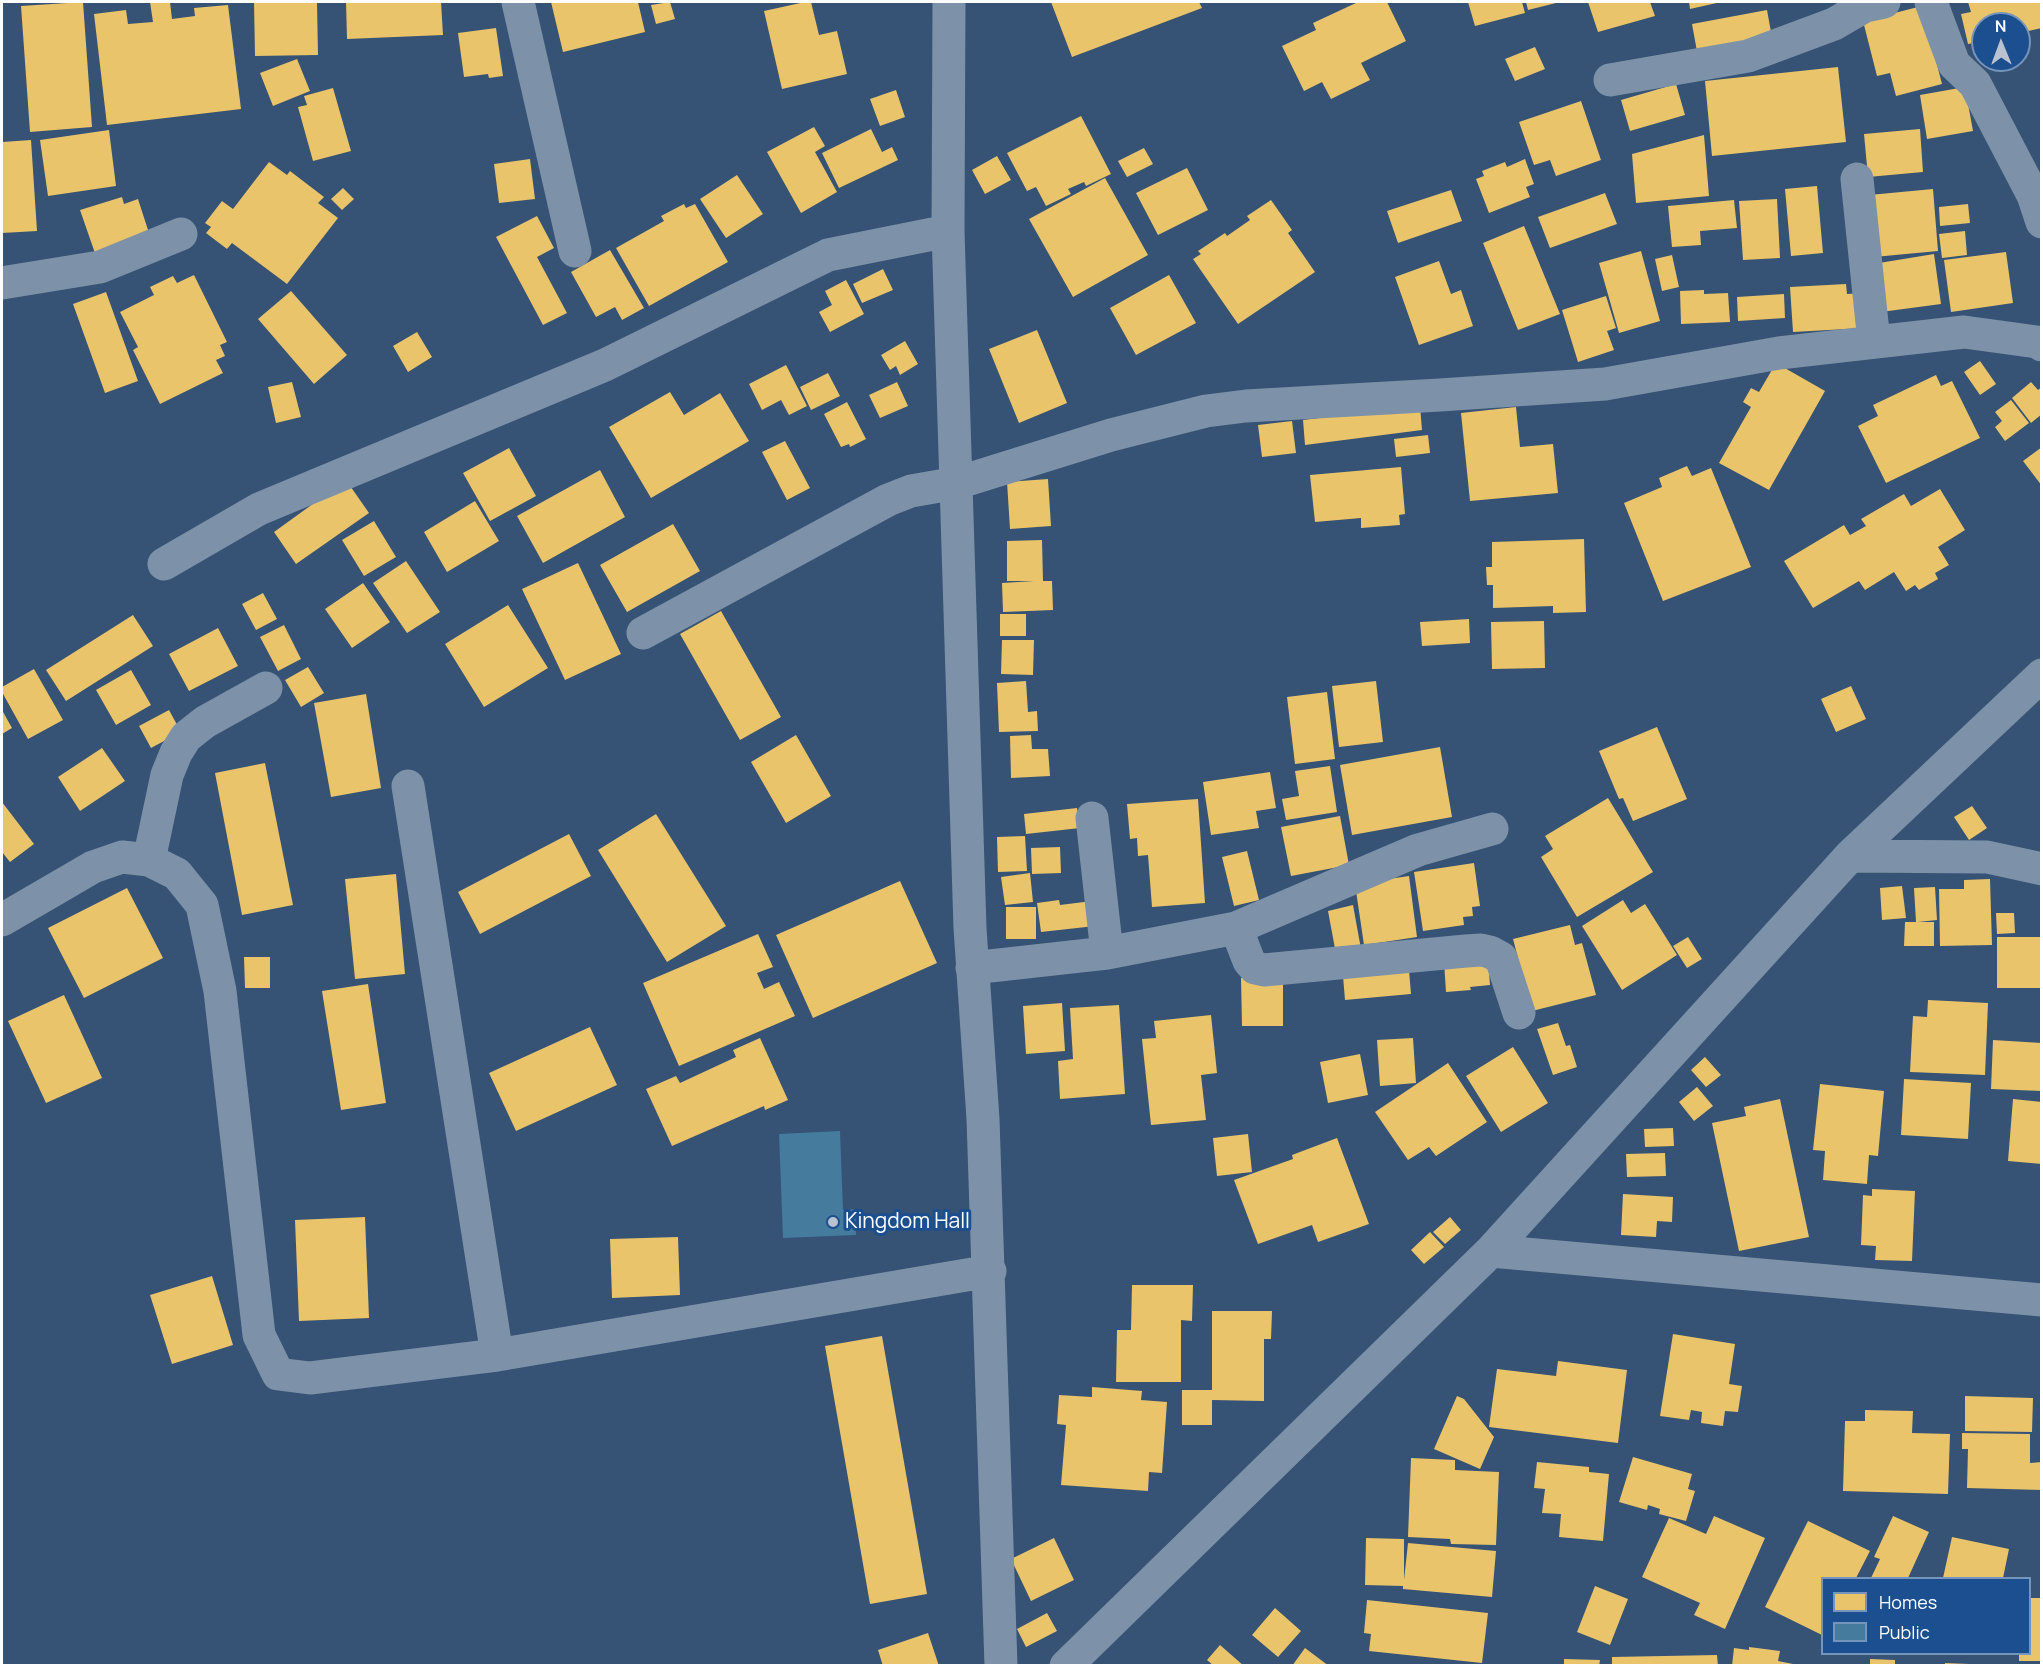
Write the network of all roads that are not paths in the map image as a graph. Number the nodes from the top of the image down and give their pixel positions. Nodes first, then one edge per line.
1 (518, 2) edge
2 (949, 2) edge
3 (1884, 2) edge
4 (1931, 2) edge
5 (1610, 80) dead end
6 (1857, 179) dead end
7 (2042, 222) edge
8 (948, 231) junction
9 (181, 234) dead end
10 (576, 251) dead end
11 (2, 283) edge
12 (2040, 338) edge
13 (1874, 342) junction
14 (957, 483) junction
15 (164, 564) dead end
16 (643, 633) dead end
17 (2042, 675) edge
18 (266, 688) dead end
19 (408, 786) dead end
20 (1092, 818) dead end
21 (1492, 829) dead end
22 (1850, 856) junction
23 (149, 860) junction
24 (2042, 868) edge
25 (2, 920) edge
26 (1236, 928) junction
27 (1107, 953) junction
28 (972, 968) junction
29 (1519, 1013) dead end
30 (1491, 1251) junction
31 (990, 1271) junction
32 (2042, 1300) edge
33 (496, 1355) junction
34 (1001, 1665) edge
35 (1066, 1665) edge

1 - 10 street
2 - 8 street
3 - 5 street
4 - 7 street
6 - 13 street
8 - 14 street
8 - 15 street
9 - 11 street
12 - 13 street
13 - 14 street
14 - 16 street
14 - 28 street
17 - 22 street
18 - 23 street
19 - 33 street
20 - 27 street
21 - 26 street
22 - 24 street
22 - 30 street
23 - 25 street
23 - 33 street
26 - 27 street
26 - 29 street
27 - 28 street
28 - 31 street
30 - 32 street
30 - 35 street
31 - 33 street
31 - 34 street

